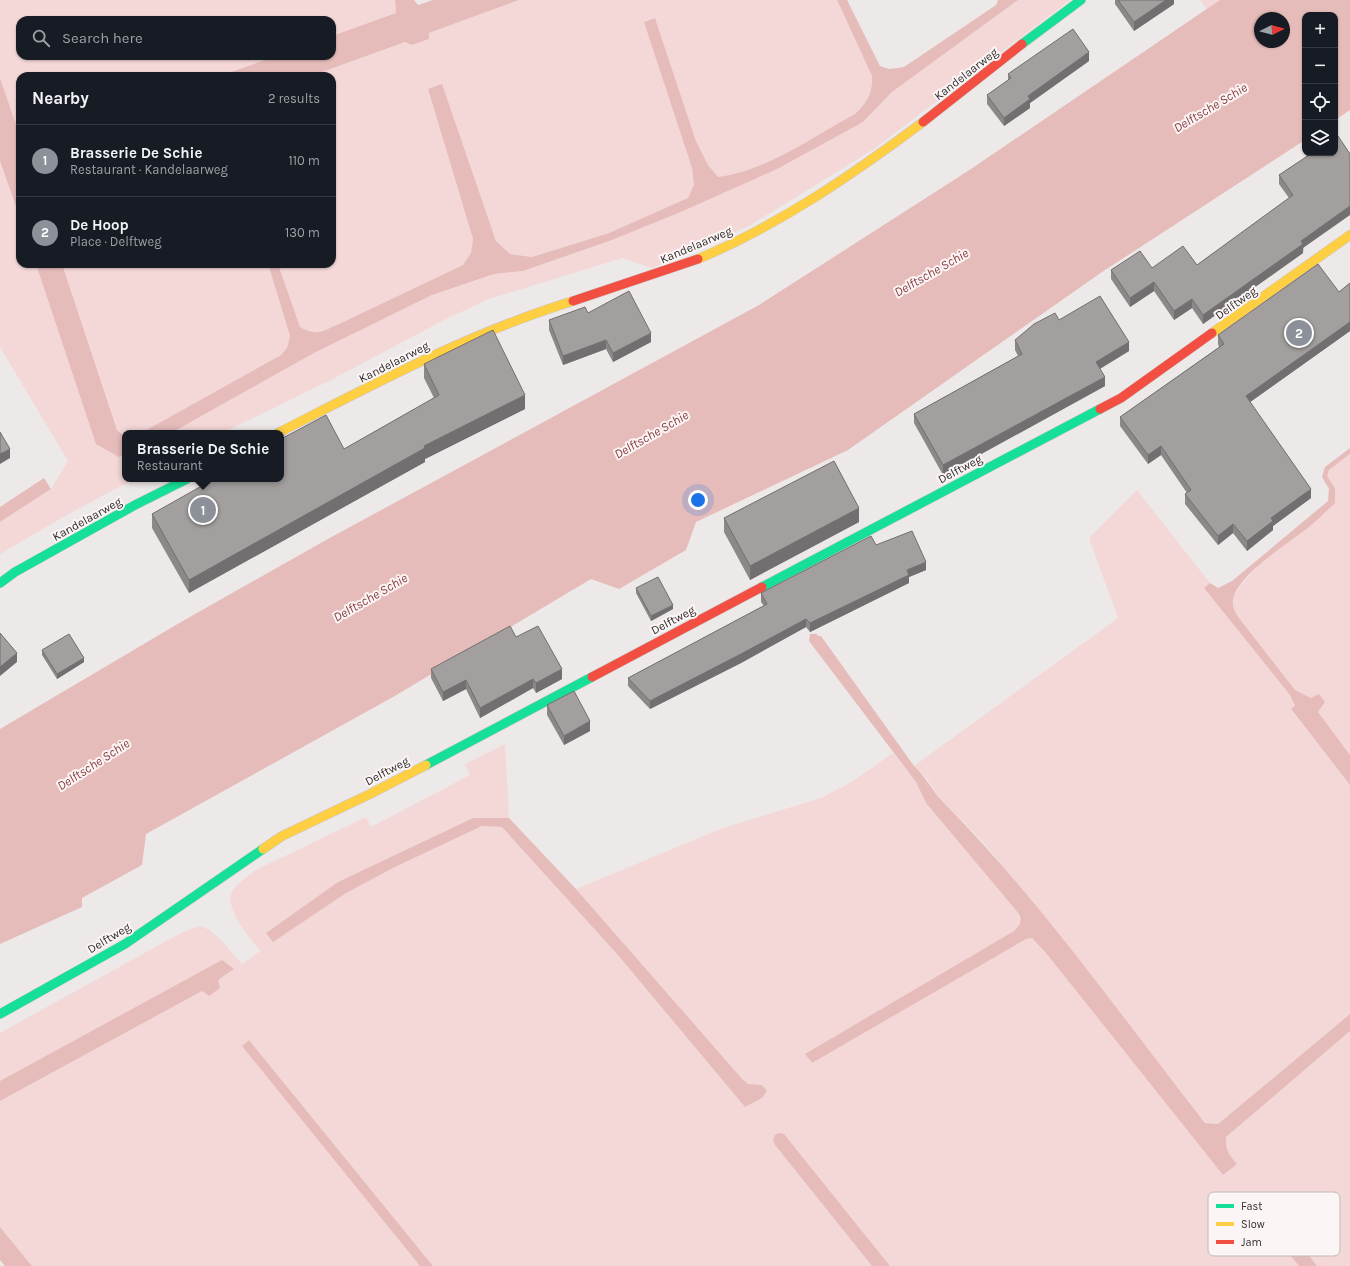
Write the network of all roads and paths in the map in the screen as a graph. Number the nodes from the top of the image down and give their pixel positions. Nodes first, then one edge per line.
1 (1080, 0) edge
2 (1350, 235) edge
3 (284, 430) edge
4 (181, 482) edge
5 (0, 583) edge
6 (0, 1014) edge

1 - 3 street, Kandelaarweg
2 - 6 street, Delftweg
4 - 5 street, Kandelaarweg

